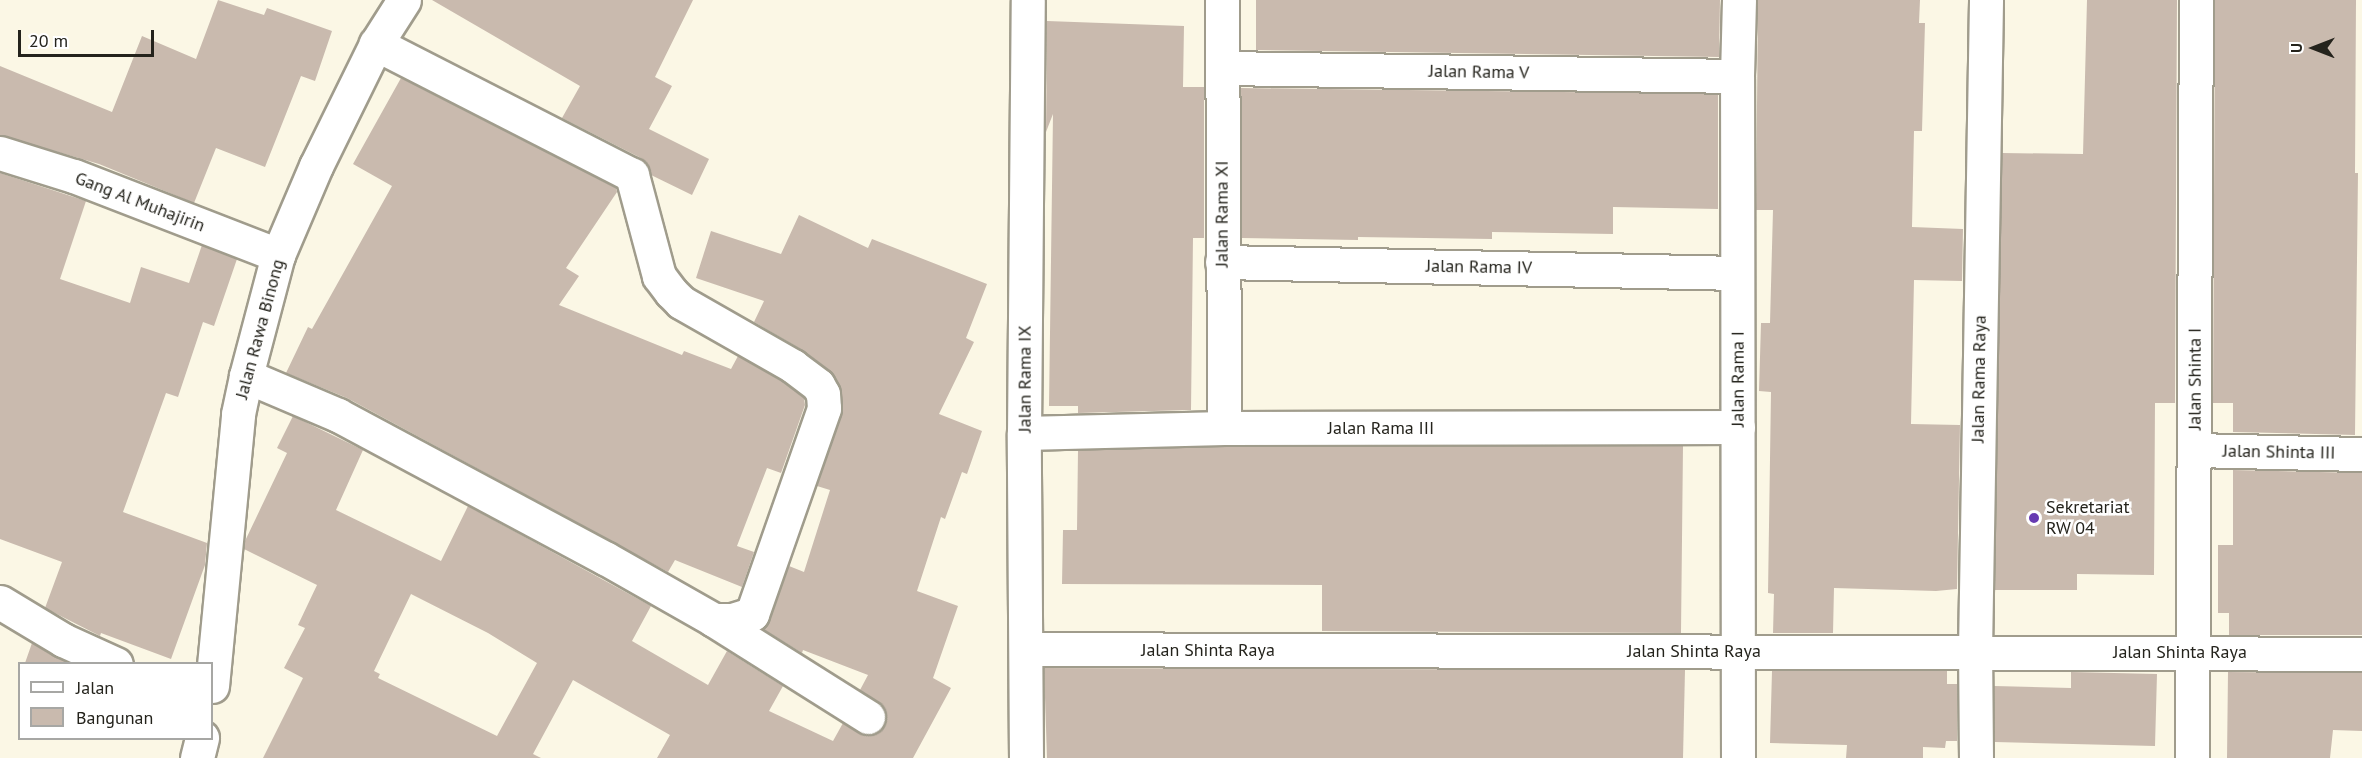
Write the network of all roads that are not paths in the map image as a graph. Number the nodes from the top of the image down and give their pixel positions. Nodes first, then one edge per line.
1 (404, 0) edge
2 (1028, 0) edge
3 (1222, 0) edge
4 (1739, 0) edge
5 (1986, 0) edge
6 (2196, 0) edge
7 (376, 44) junction
8 (1222, 68) junction
9 (1737, 76) junction
10 (0, 153) edge
11 (278, 255) junction
12 (1221, 262) junction
13 (1737, 273) junction
14 (246, 375) junction
15 (1738, 427) junction
16 (1224, 429) junction
17 (1024, 433) junction
18 (2195, 450) junction
19 (2362, 454) edge
20 (0, 602) edge
21 (714, 620) junction
22 (1026, 649) junction
23 (1737, 651) junction
24 (1975, 651) junction
25 (2194, 652) junction
26 (2362, 654) edge
27 (114, 662) edge
28 (213, 674) edge
29 (868, 717) dead end
30 (202, 740) edge
31 (197, 758) edge
32 (1026, 758) edge
33 (1738, 758) edge
34 (1976, 758) edge
35 (2192, 758) edge

1 - 7 street, Jalan Rawa Binong
2 - 17 street, Jalan Rama IX
3 - 8 street, Jalan Rama XI
4 - 9 street, Jalan Rama I
5 - 24 street, Jalan Rama Raya
6 - 18 street, Jalan Shinta I
7 - 11 street, Jalan Rawa Binong
7 - 21 street
8 - 9 street, Jalan Rama V
8 - 12 street, Jalan Rama XI
9 - 13 street, Jalan Rama I
10 - 11 street, Gang Al Muhajirin
11 - 14 street, Jalan Rawa Binong
12 - 13 street, Jalan Rama IV
12 - 16 street, Jalan Rama XI
13 - 15 street, Jalan Rama I
14 - 21 street
14 - 28 street, Jalan Rawa Binong
15 - 16 street, Jalan Rama III
15 - 23 street, Jalan Rama I
16 - 17 street, Jalan Rama III
17 - 22 street, Jalan Rama IX
18 - 19 street, Jalan Shinta III
18 - 25 street, Jalan Shinta I
20 - 27 street
21 - 29 street
22 - 23 street, Jalan Shinta Raya
22 - 32 street, Jalan Rama IX
23 - 24 street, Jalan Shinta Raya
23 - 33 street, Jalan Rama I
24 - 25 street, Jalan Shinta Raya
24 - 34 street, Jalan Rama Raya
25 - 26 street, Jalan Shinta Raya
25 - 35 street, Jalan Shinta I
30 - 31 street

